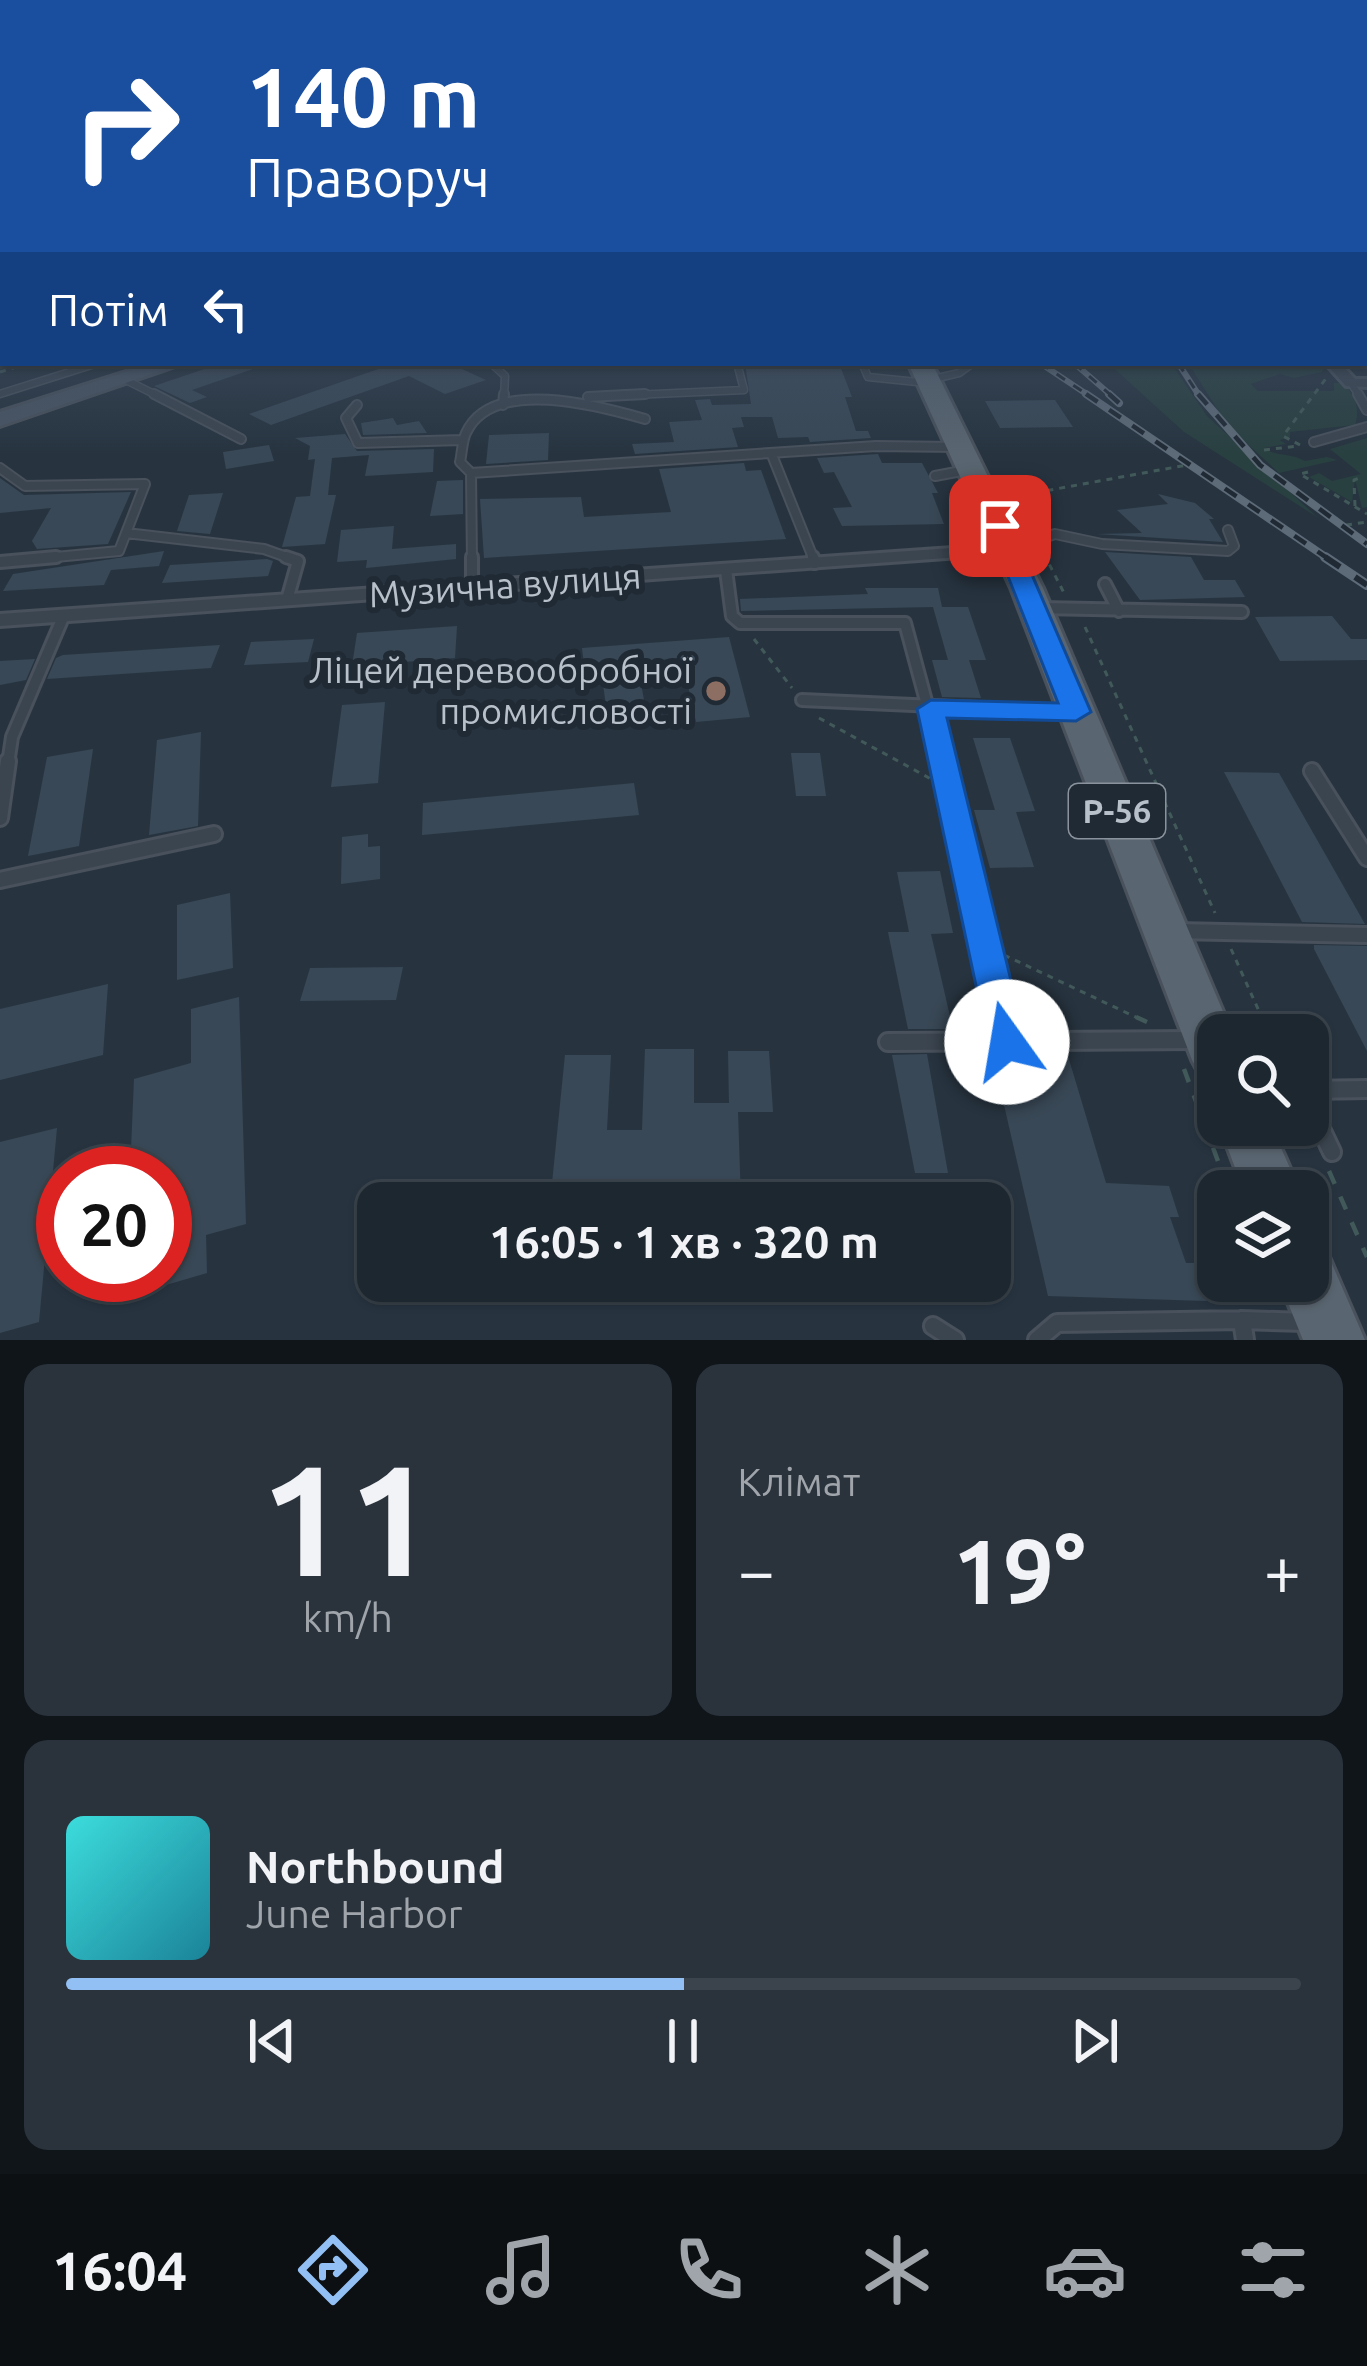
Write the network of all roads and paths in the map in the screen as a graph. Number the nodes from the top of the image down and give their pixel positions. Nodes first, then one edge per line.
1 (89, 366) edge
2 (165, 366) edge
3 (494, 366) edge
4 (738, 366) edge
5 (863, 366) edge
6 (969, 366) edge
7 (1332, 366) edge
8 (927, 376) edge
9 (124, 380) junction
10 (1359, 383) edge
11 (0, 394) edge
12 (561, 398) junction
13 (357, 404) dead end
14 (503, 405) junction
15 (1367, 410) edge
16 (645, 418) dead end
17 (0, 419) edge
18 (1367, 427) edge
19 (241, 440) dead end
20 (462, 440) junction
21 (1313, 442) dead end
22 (1289, 446) dead end
23 (1300, 446) dead end
24 (1264, 450) dead end
25 (772, 455) junction
26 (965, 458) junction
27 (1187, 465) dead end
28 (0, 468) edge
29 (1308, 472) dead end
30 (471, 473) junction
31 (935, 476) dead end
32 (1362, 477) dead end
33 (1355, 507) junction
34 (1367, 517) edge
35 (1347, 524) dead end
36 (1228, 530) dead end
37 (126, 533) junction
38 (1022, 545) junction
39 (0, 562) edge
40 (815, 563) junction
41 (726, 570) junction
42 (1106, 584) dead end
43 (472, 587) junction
44 (287, 600) junction
45 (1053, 608) junction
46 (1119, 611) junction
47 (1242, 612) dead end
48 (64, 615) junction
49 (0, 620) edge
50 (751, 635) dead end
51 (802, 700) junction
52 (931, 709) junction
53 (1076, 712) junction
54 (1312, 771) dead end
55 (949, 788) junction
56 (0, 818) edge
57 (214, 834) dead end
58 (1367, 858) edge
59 (0, 880) edge
60 (1166, 931) junction
61 (1224, 932) junction
62 (1367, 934) edge
63 (985, 947) junction
64 (1199, 1014) edge
65 (1261, 1014) edge
66 (1150, 1024) dead end
67 (888, 1042) dead end
68 (1007, 1042) junction
69 (1197, 1049) edge
70 (1367, 1089) edge
71 (1329, 1090) edge
72 (1324, 1146) edge
73 (1328, 1156) joint
74 (1367, 1257) edge
75 (1323, 1314) edge
76 (933, 1326) dead end
77 (1244, 1330) edge
78 (955, 1340) edge
79 (1037, 1340) edge

1 - 11 lane
2 - 9 main road
3 - 14 lane
4 - 12 lane
5 - 8 lane
6 - 8 lane
7 - 23 path
8 - 26 main road, Р-56
9 - 17 main road
9 - 19 lane
10 - 15 lane
12 - 14 lane
12 - 16 lane
13 - 20 lane
14 - 20 lane
18 - 21 lane
20 - 30 lane
22 - 24 path
25 - 26 lane
25 - 30 lane
25 - 40 lane
26 - 31 lane
26 - 38 main road, Р-56
27 - 38 path
28 - 37 lane
29 - 33 path
30 - 43 lane
32 - 33 path
33 - 34 path
34 - 35 path
36 - 38 lane
37 - 39 lane
37 - 44 lane
38 - 40 street, Музична вулиця
38 - 45 main road, Р-56
38 - 45 path
40 - 41 street, Музична вулиця
41 - 43 street, Музична вулиця
41 - 52 lane
42 - 46 lane
43 - 44 street, Музична вулиця
44 - 48 street, Музична вулиця
45 - 46 lane
45 - 53 main road, Р-56
45 - 61 path
46 - 47 lane
48 - 49 street, Музична вулиця
48 - 56 lane
50 - 51 path
51 - 52 lane
51 - 55 path
52 - 53 lane
52 - 55 lane
53 - 60 main road, Р-56
54 - 58 lane
55 - 63 lane
57 - 59 lane
60 - 61 lane
60 - 64 main road, Р-56
61 - 62 lane
61 - 65 path
63 - 66 path
63 - 68 lane
67 - 68 lane
68 - 69 lane
70 - 71 lane
72 - 73 lane
73 - 74 path
75 - 77 lane
76 - 78 lane
77 - 79 lane

